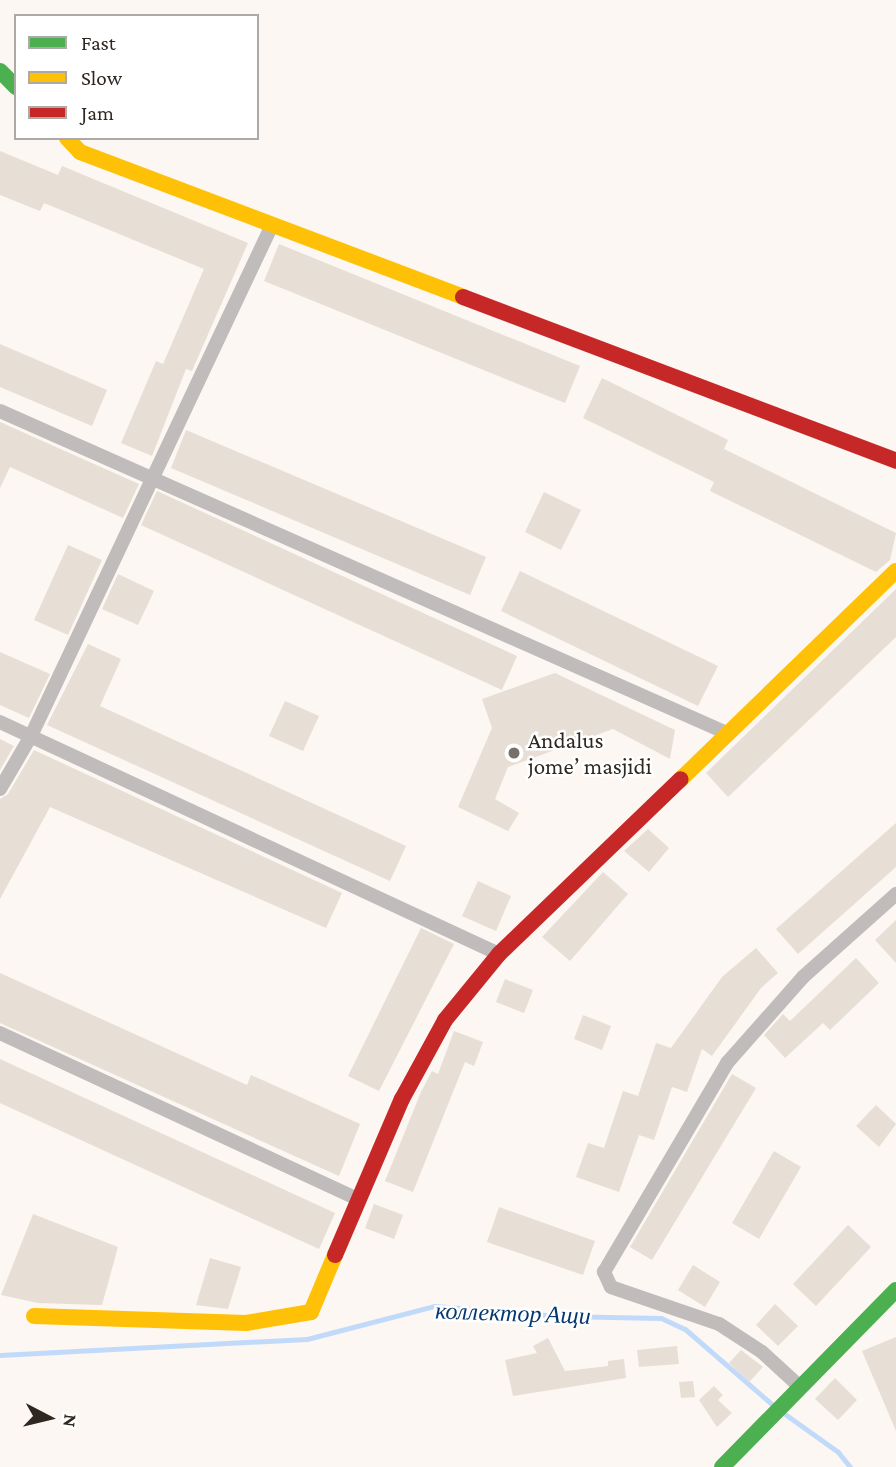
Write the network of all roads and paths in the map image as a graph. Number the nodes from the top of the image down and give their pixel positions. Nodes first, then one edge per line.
1 (0, 71) edge
2 (14, 85) edge
3 (69, 140) edge
4 (272, 225) junction
5 (0, 411) edge
6 (896, 461) edge
7 (151, 480) junction
8 (896, 571) edge
9 (0, 722) edge
10 (729, 734) junction
11 (31, 736) junction
12 (0, 789) edge
13 (896, 894) edge
14 (499, 954) junction
15 (0, 1033) edge
16 (359, 1200) junction
17 (894, 1298) edge
18 (34, 1315) dead end
19 (793, 1391) junction
20 (722, 1467) edge

1 - 2 street
3 - 4 street
4 - 6 street
4 - 7 street
5 - 7 street
7 - 10 street
7 - 11 street
8 - 10 street
9 - 11 street
10 - 14 street
11 - 12 street
11 - 14 street
13 - 19 street
14 - 16 street
15 - 16 street
16 - 18 street
17 - 19 street
19 - 20 street

